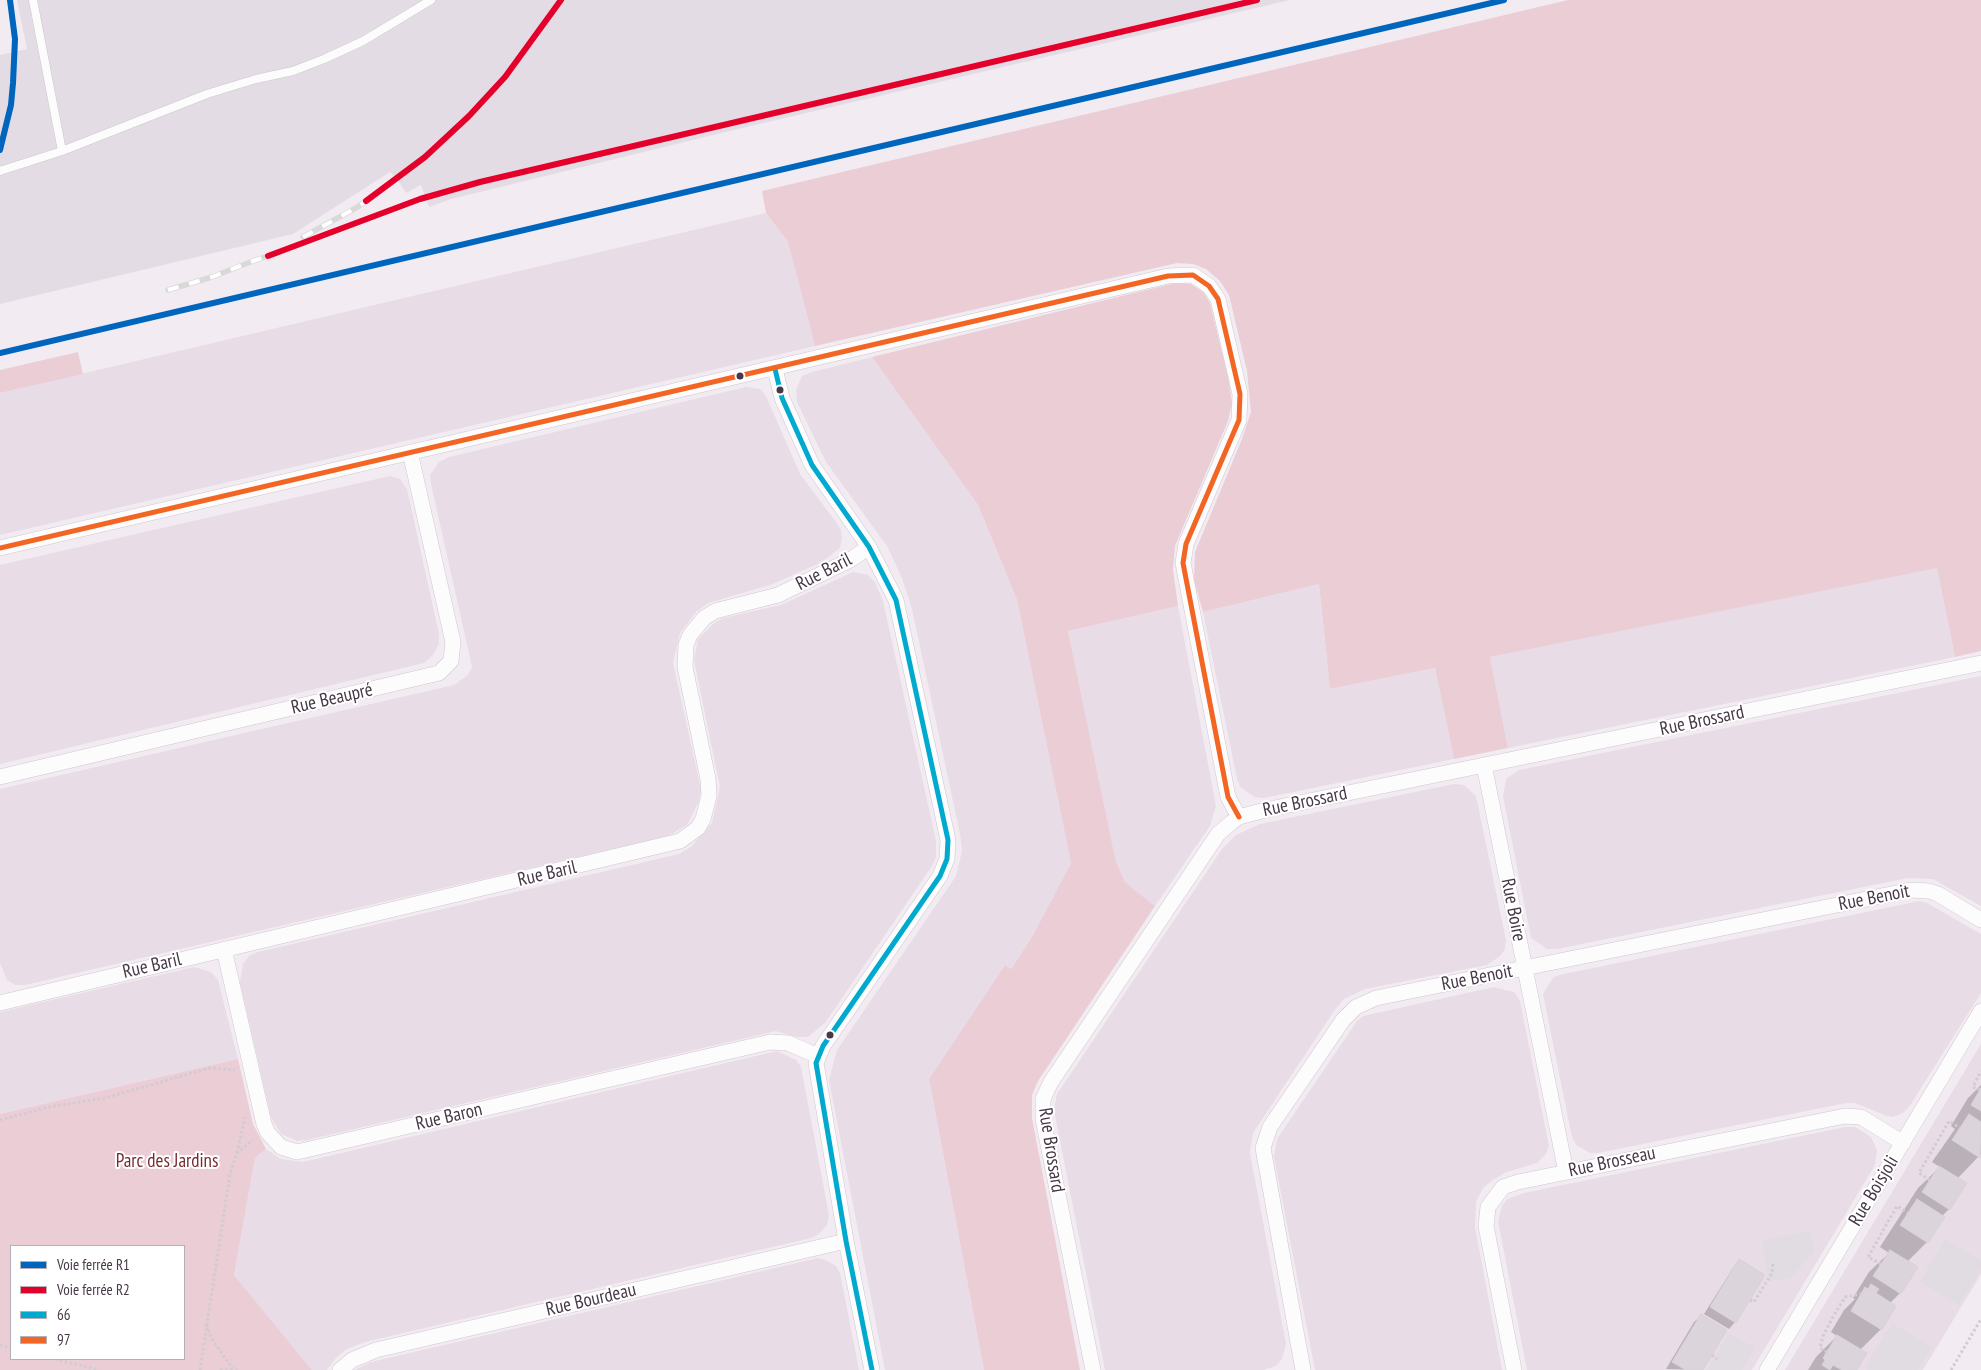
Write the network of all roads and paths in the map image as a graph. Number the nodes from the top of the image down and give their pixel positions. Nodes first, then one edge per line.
1 (33, 0) edge
2 (431, 0) edge
3 (62, 151) junction
4 (0, 172) edge
5 (775, 369) junction
6 (410, 452) junction
7 (869, 547) junction
8 (0, 548) edge
9 (1981, 664) edge
10 (1484, 765) junction
11 (0, 777) edge
12 (1239, 817) junction
13 (1981, 920) edge
14 (224, 950) junction
15 (1525, 968) junction
16 (0, 1002) edge
17 (1981, 1011) edge
18 (818, 1056) junction
19 (250, 1067) junction
20 (1981, 1071) edge
21 (1980, 1090) edge
22 (246, 1109) dead end
23 (0, 1120) edge
24 (1960, 1128) dead end
25 (258, 1137) dead end
26 (1903, 1143) junction
27 (237, 1153) junction
28 (1566, 1172) junction
29 (1930, 1180) dead end
30 (1908, 1212) dead end
31 (846, 1241) junction
32 (1772, 1264) dead end
33 (1881, 1264) dead end
34 (1862, 1294) dead end
35 (1750, 1300) dead end
36 (1981, 1319) edge
37 (206, 1324) junction
38 (1826, 1352) dead end
39 (1712, 1355) dead end
40 (1717, 1359) dead end
41 (59, 1360) edge
42 (78, 1365) junction
43 (233, 1369) edge
44 (77, 1370) edge
45 (99, 1370) edge
46 (200, 1370) edge
47 (220, 1370) edge
48 (238, 1370) edge
49 (340, 1370) edge
50 (872, 1370) edge
51 (1093, 1370) edge
52 (1303, 1370) edge
53 (1514, 1370) edge
54 (1767, 1370) edge
55 (1951, 1370) edge

1 - 3 lane
2 - 3 lane
3 - 4 lane
5 - 6 street
5 - 7 street
5 - 12 street
6 - 8 street
6 - 11 street, Rue Beaupré
7 - 14 street, Rue Baril
7 - 18 street
9 - 10 street, Rue Brossard
10 - 12 street, Rue Brossard
10 - 15 street, Rue Boire
12 - 51 street, Rue Brossard
13 - 15 street, Rue Benoit
14 - 16 street, Rue Baril
14 - 19 street, Rue Baron
15 - 28 street, Rue Boire
15 - 52 street, Rue Benoit
17 - 26 street, Rue Boisjoli
18 - 19 street, Rue Baron
18 - 31 street
19 - 23 path
20 - 21 path
22 - 27 path
24 - 29 path
25 - 27 path
26 - 28 street, Rue Brosseau
26 - 54 street, Rue Boisjoli
27 - 37 path
28 - 53 street, Rue Brosseau
30 - 33 path
31 - 49 street, Rue Bourdeau
31 - 50 street
32 - 35 path
34 - 38 path
36 - 55 path
37 - 43 path
37 - 46 path
39 - 40 path
41 - 42 path
42 - 44 path
42 - 45 path
43 - 47 path
43 - 48 path

